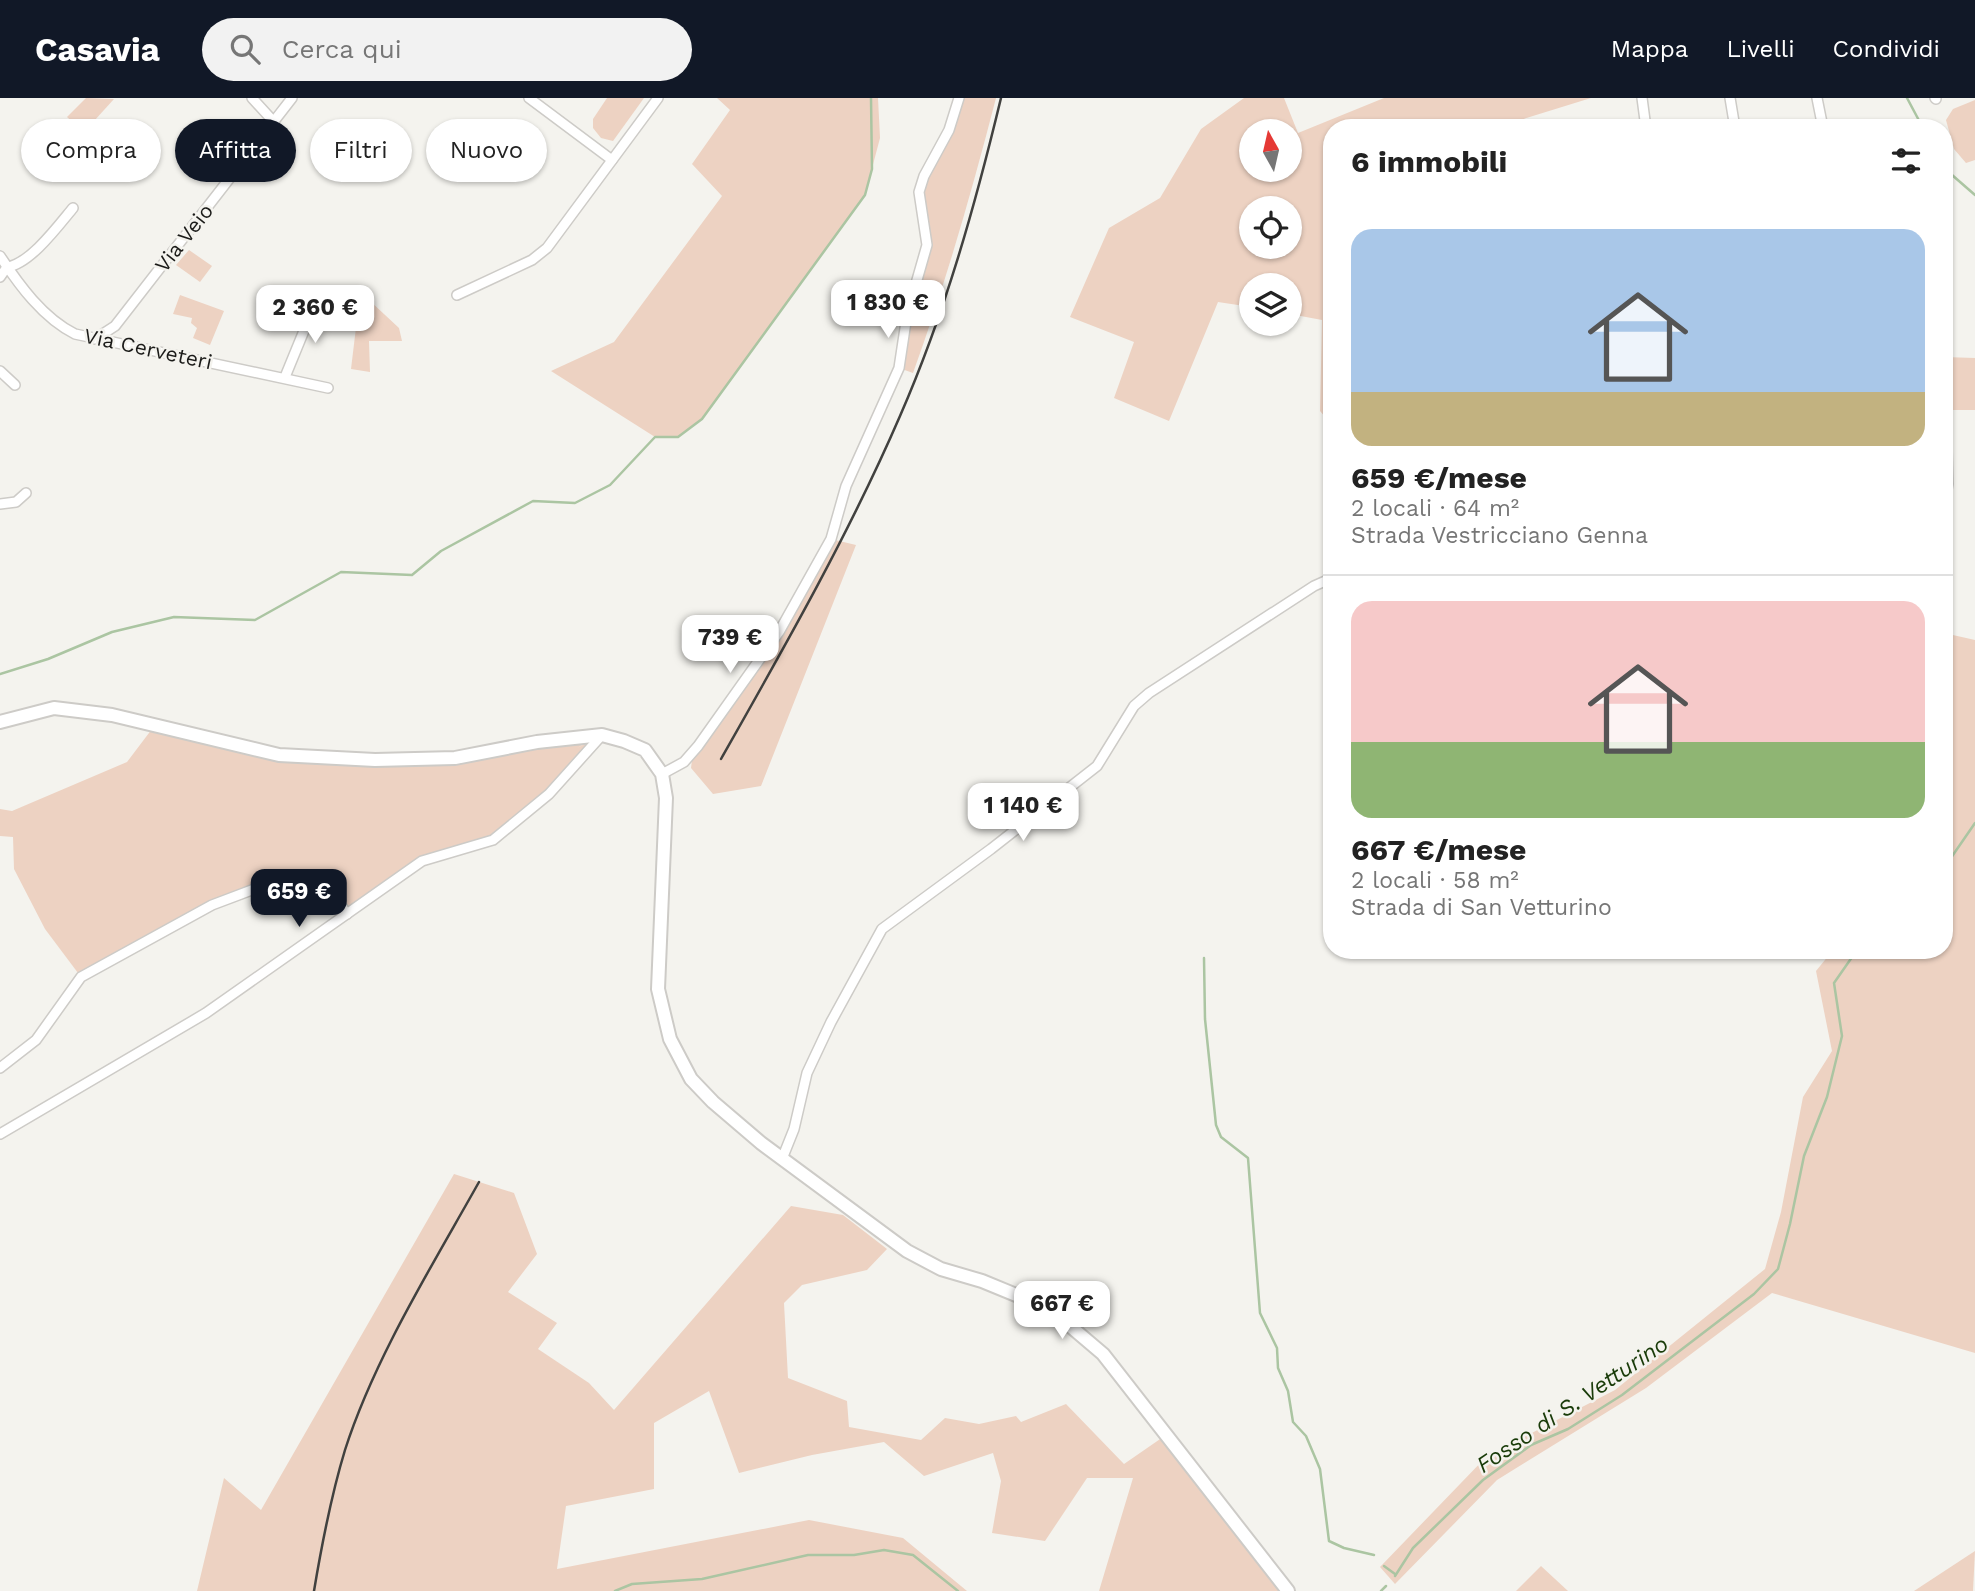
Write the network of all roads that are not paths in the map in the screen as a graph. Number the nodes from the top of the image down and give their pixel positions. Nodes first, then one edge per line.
1 (252, 98) edge
2 (292, 98) edge
3 (529, 98) edge
4 (658, 98) edge
5 (959, 98) edge
6 (1642, 98) edge
7 (1730, 98) edge
8 (1817, 98) edge
9 (271, 119) edge
10 (276, 119) edge
11 (1645, 119) edge
12 (1734, 119) edge
13 (1821, 119) edge
14 (612, 160) junction
15 (227, 182) edge
16 (74, 208) dead end
17 (0, 256) edge
18 (7, 267) junction
19 (0, 277) edge
20 (457, 295) dead end
21 (317, 299) dead end
22 (95, 339) junction
23 (0, 372) edge
24 (285, 377) junction
25 (15, 385) dead end
26 (328, 388) dead end
27 (26, 493) dead end
28 (0, 504) edge
29 (1323, 582) edge
30 (0, 722) edge
31 (602, 735) junction
32 (662, 774) junction
33 (346, 914) junction
34 (0, 1068) edge
35 (0, 1134) edge
36 (782, 1159) junction
37 (1288, 1591) edge

1 - 9 street
2 - 10 street, Via Veio
3 - 14 street
4 - 14 street
5 - 32 street
6 - 11 street
7 - 12 street
8 - 13 street
14 - 20 street
15 - 22 street, Via Veio
16 - 18 street
17 - 18 street, Via Cerveteri
18 - 19 street
18 - 22 street, Via Cerveteri
21 - 24 street
22 - 24 street, Via Cerveteri
23 - 25 street
24 - 26 street, Via Cerveteri
27 - 28 street
29 - 36 street
30 - 31 street
31 - 32 street
31 - 33 street
32 - 36 street
33 - 34 street
33 - 35 street
36 - 37 street

